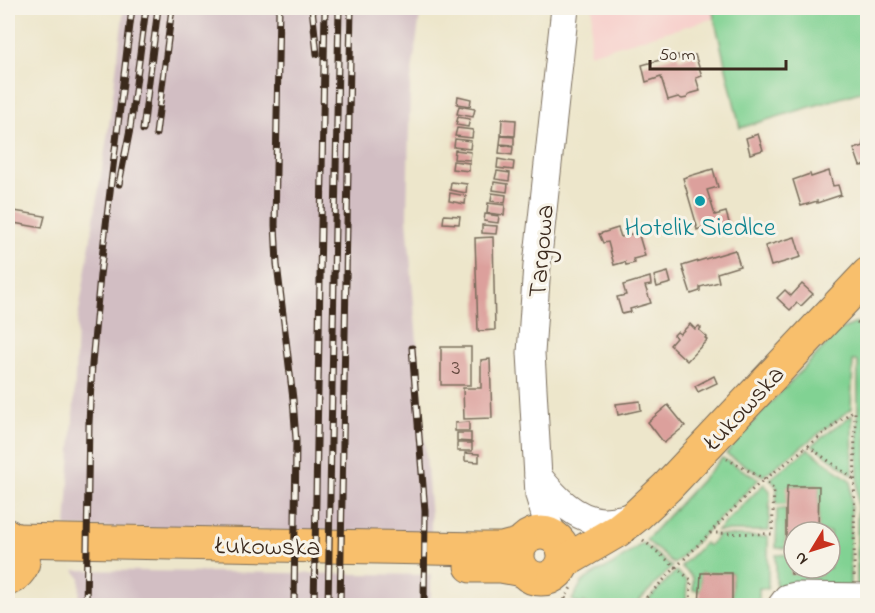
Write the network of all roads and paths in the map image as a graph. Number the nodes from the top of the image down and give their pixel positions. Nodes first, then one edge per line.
1 (565, 8) edge
2 (866, 283) edge
3 (867, 318) edge
4 (860, 324) dead end
5 (808, 446) junction
6 (720, 455) dead end
7 (765, 479) junction
8 (855, 480) junction
9 (539, 485) junction
10 (629, 529) junction
11 (710, 533) junction
12 (11, 557) edge
13 (676, 567) junction
14 (545, 568) edge
15 (860, 597) edge
16 (576, 606) edge
17 (638, 606) edge
18 (690, 606) edge
19 (781, 606) edge

1 - 9 street, Targowa
2 - 10 main road, Łukowska
3 - 4 path
5 - 7 path
5 - 8 path
5 - 8 path
6 - 7 path
7 - 11 path
7 - 11 path
8 - 15 path
9 - 10 street
9 - 14 street, Targowa
10 - 13 path
10 - 14 main road, Łukowska
11 - 13 path
12 - 14 main road, Łukowska
13 - 17 path
13 - 18 path
14 - 16 path
15 - 19 street

